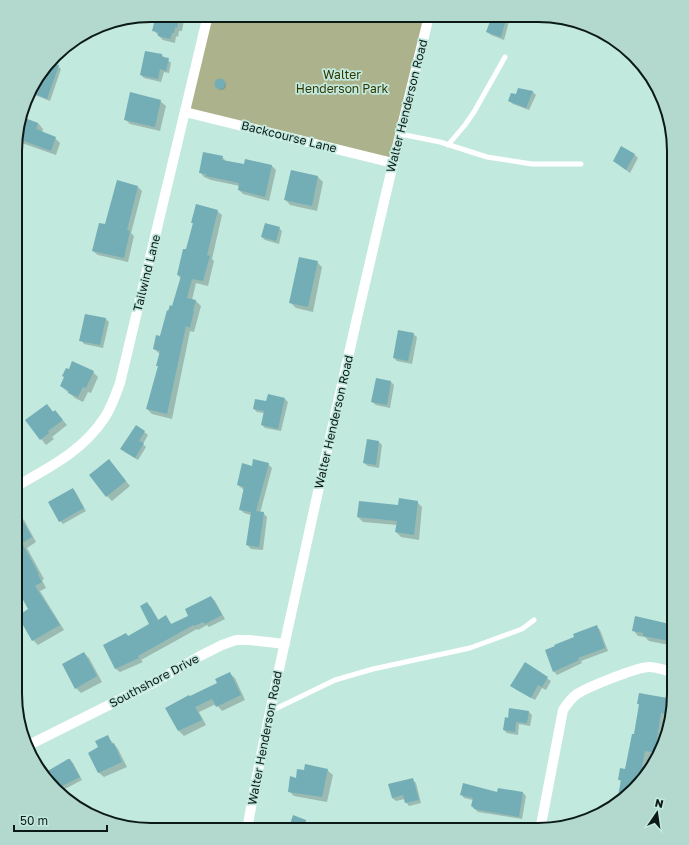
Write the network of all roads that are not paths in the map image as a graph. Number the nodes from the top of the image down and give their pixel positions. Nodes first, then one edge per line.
1 (206, 22) edge
2 (428, 22) edge
3 (505, 57) dead end
4 (185, 112) junction
5 (400, 134) junction
6 (448, 144) junction
7 (393, 163) junction
8 (581, 164) dead end
9 (22, 483) edge
10 (534, 620) dead end
11 (285, 644) junction
12 (667, 671) edge
13 (270, 711) junction
14 (32, 743) edge
15 (248, 823) edge
16 (541, 823) edge

1 - 4 street, Tailwind Lane
2 - 5 street, Walter Henderson Road
3 - 6 lane
4 - 7 street, Backcourse Lane
4 - 9 street, Tailwind Lane
5 - 6 lane
5 - 7 street, Walter Henderson Road
6 - 8 lane
7 - 11 street, Walter Henderson Road
10 - 13 lane
11 - 13 street, Walter Henderson Road
11 - 14 street, Southshore Drive
12 - 16 street
13 - 15 street, Walter Henderson Road

